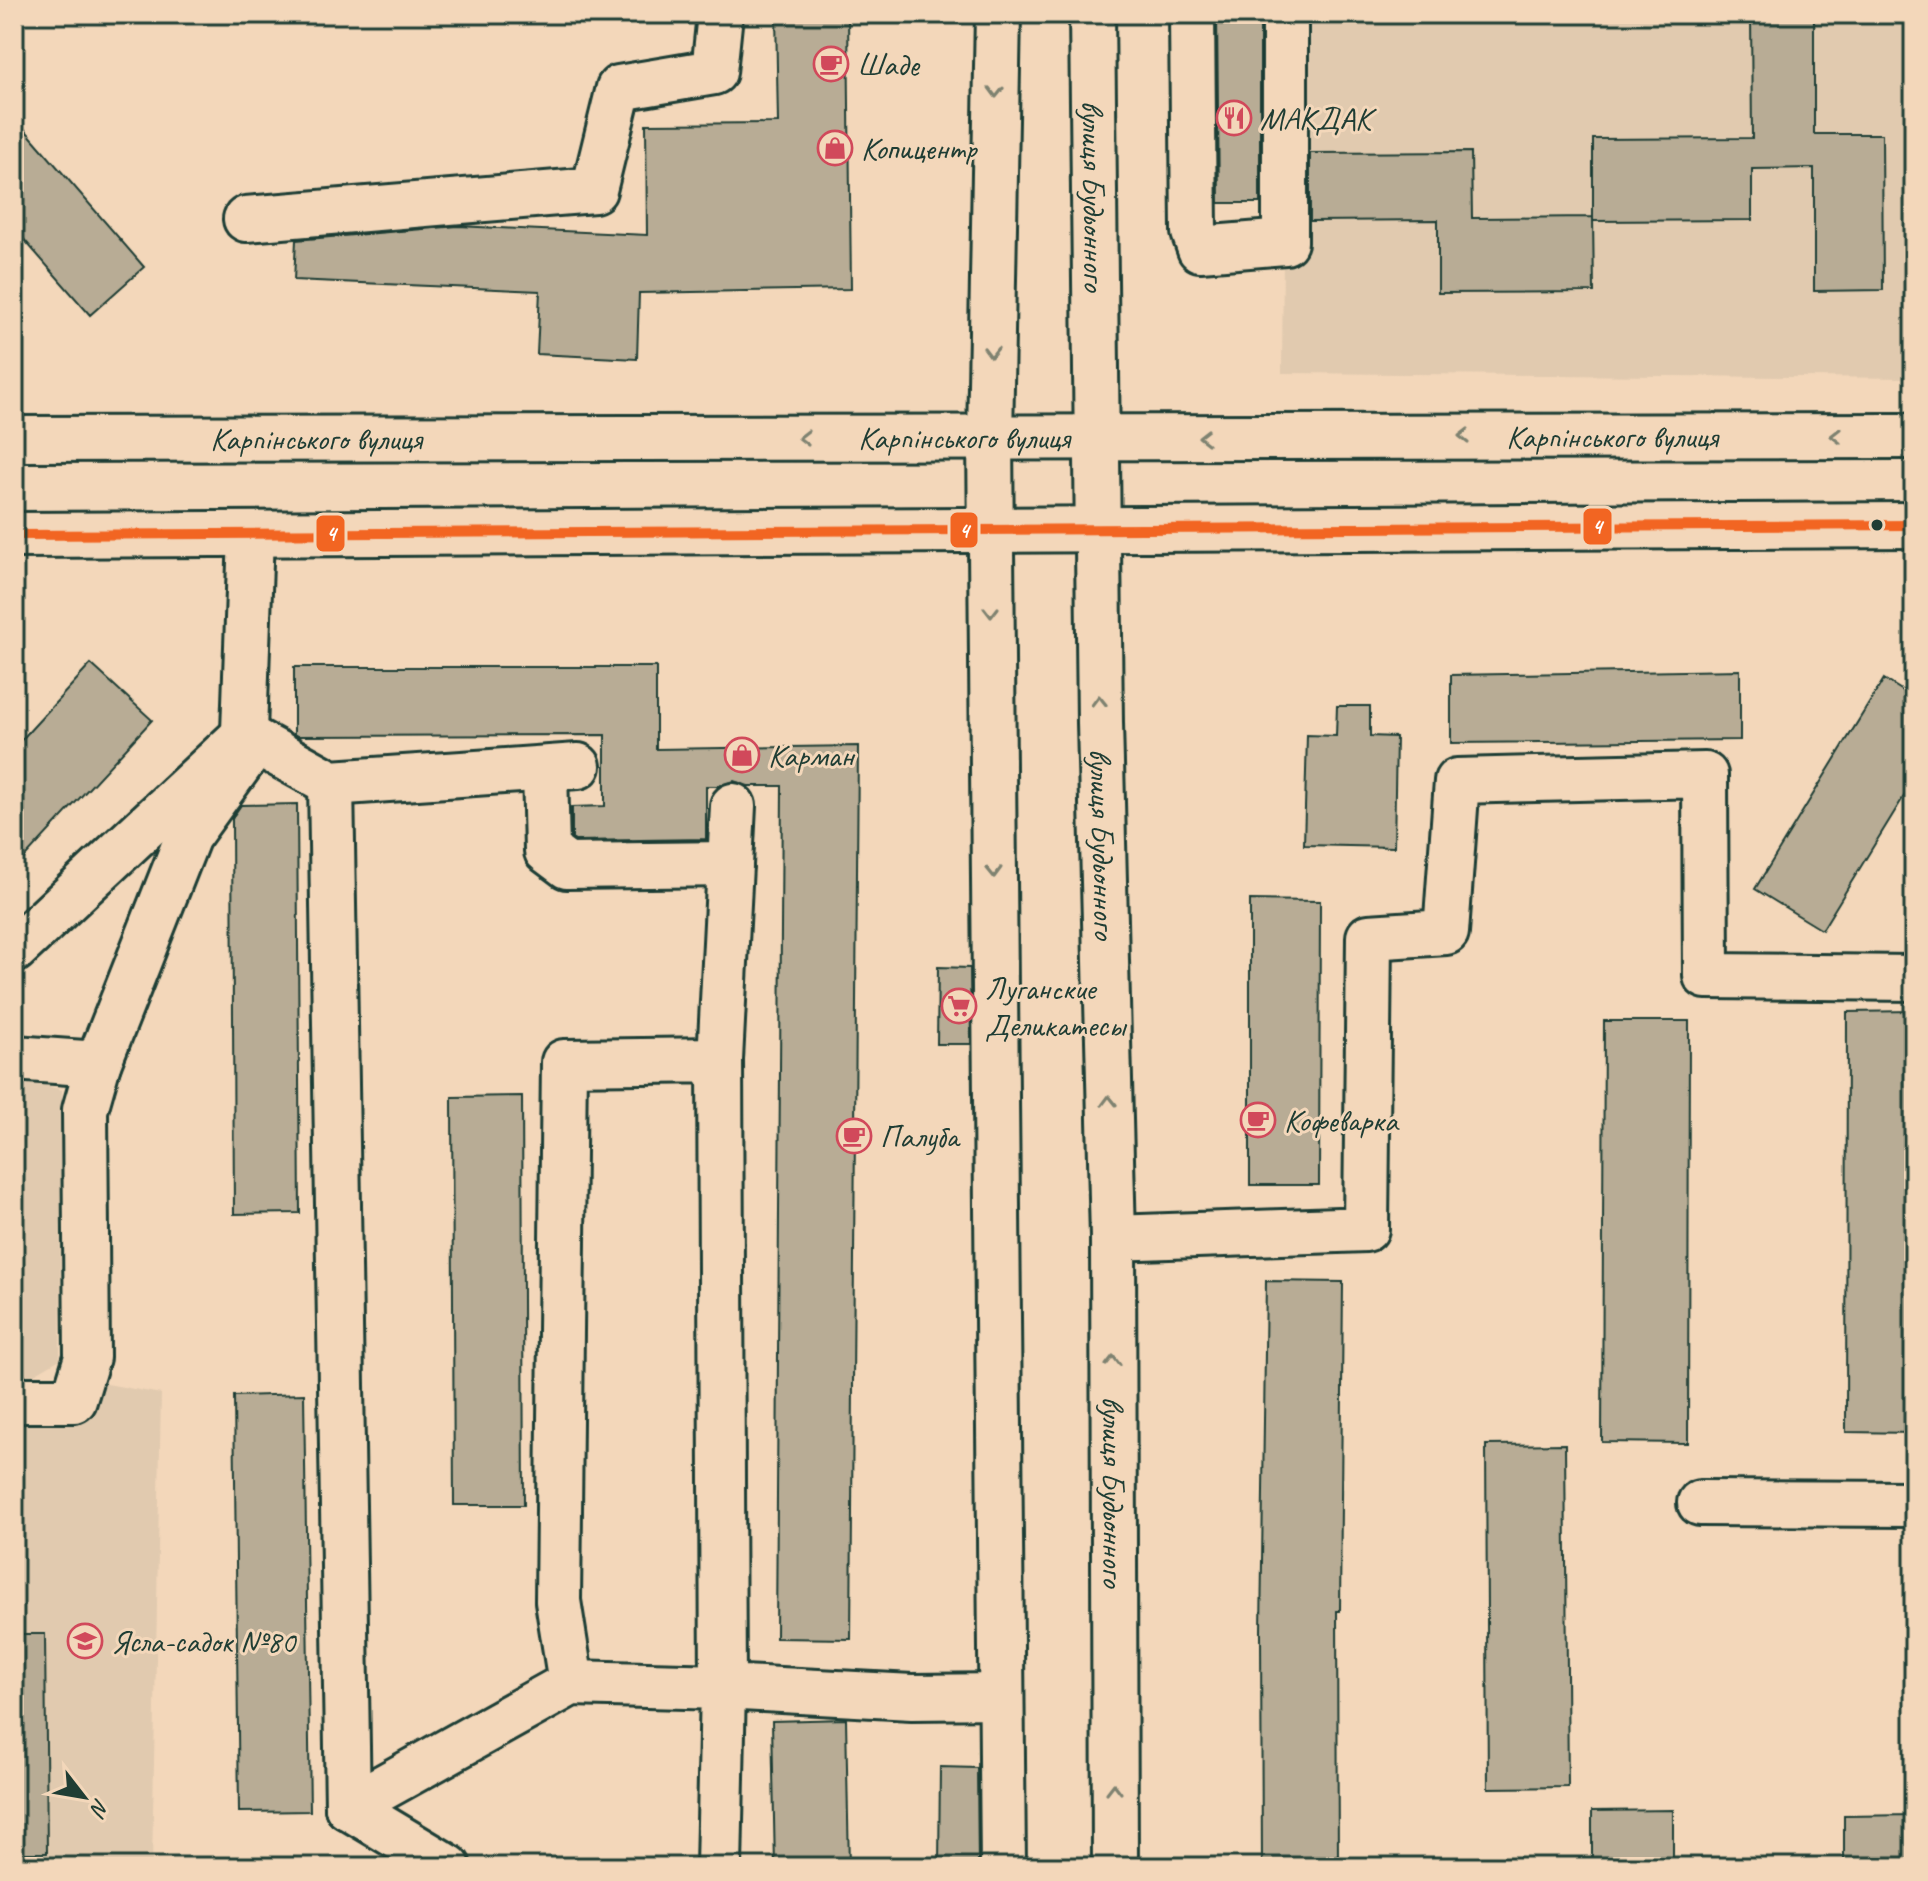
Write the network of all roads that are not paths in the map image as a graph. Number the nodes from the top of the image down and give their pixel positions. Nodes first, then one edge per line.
1 (720, 14) edge
2 (998, 14) edge
3 (1092, 14) edge
4 (1192, 14) edge
5 (1285, 14) edge
6 (246, 219) dead end
7 (1914, 436) edge
8 (1097, 437) junction
9 (990, 438) junction
10 (14, 439) edge
11 (1914, 525) edge
12 (991, 529) junction
13 (1098, 529) junction
14 (251, 534) junction
15 (14, 535) edge
16 (244, 735) junction
17 (331, 783) junction
18 (733, 806) dead end
19 (730, 864) junction
20 (14, 950) edge
21 (1914, 978) edge
22 (14, 1058) edge
23 (720, 1060) junction
24 (98, 1064) junction
25 (1113, 1238) junction
26 (14, 1400) edge
27 (1700, 1503) dead end
28 (1914, 1504) edge
29 (571, 1683) junction
30 (723, 1687) junction
31 (1001, 1696) junction
32 (348, 1807) junction
33 (448, 1867) edge
34 (719, 1867) edge
35 (1003, 1867) edge
36 (1115, 1867) edge

1 - 6 street
2 -> 9 street
3 - 8 street, вулиця Будьонного
4 - 5 street
7 -> 8 street, Карпінського вулиця
8 - 9 street, Карпінського вулиця
8 - 13 street, вулиця Будьонного
9 -> 10 street, Карпінського вулиця
9 - 12 street
11 - 13 street
12 - 13 street
12 - 14 street
12 -> 31 street
25 -> 13 street, вулиця Будьонного
14 - 15 street
14 - 16 street
16 - 17 street
16 - 20 street
16 - 24 street
17 - 19 street
17 - 32 street
18 - 19 street
19 - 23 street
21 - 25 street
22 - 24 street
23 - 29 street
23 - 30 street
24 - 26 street
36 -> 25 street, вулиця Будьонного
27 - 28 street
29 - 30 street
29 - 32 street
30 - 31 street
30 - 34 street
31 - 35 street
32 - 33 street

